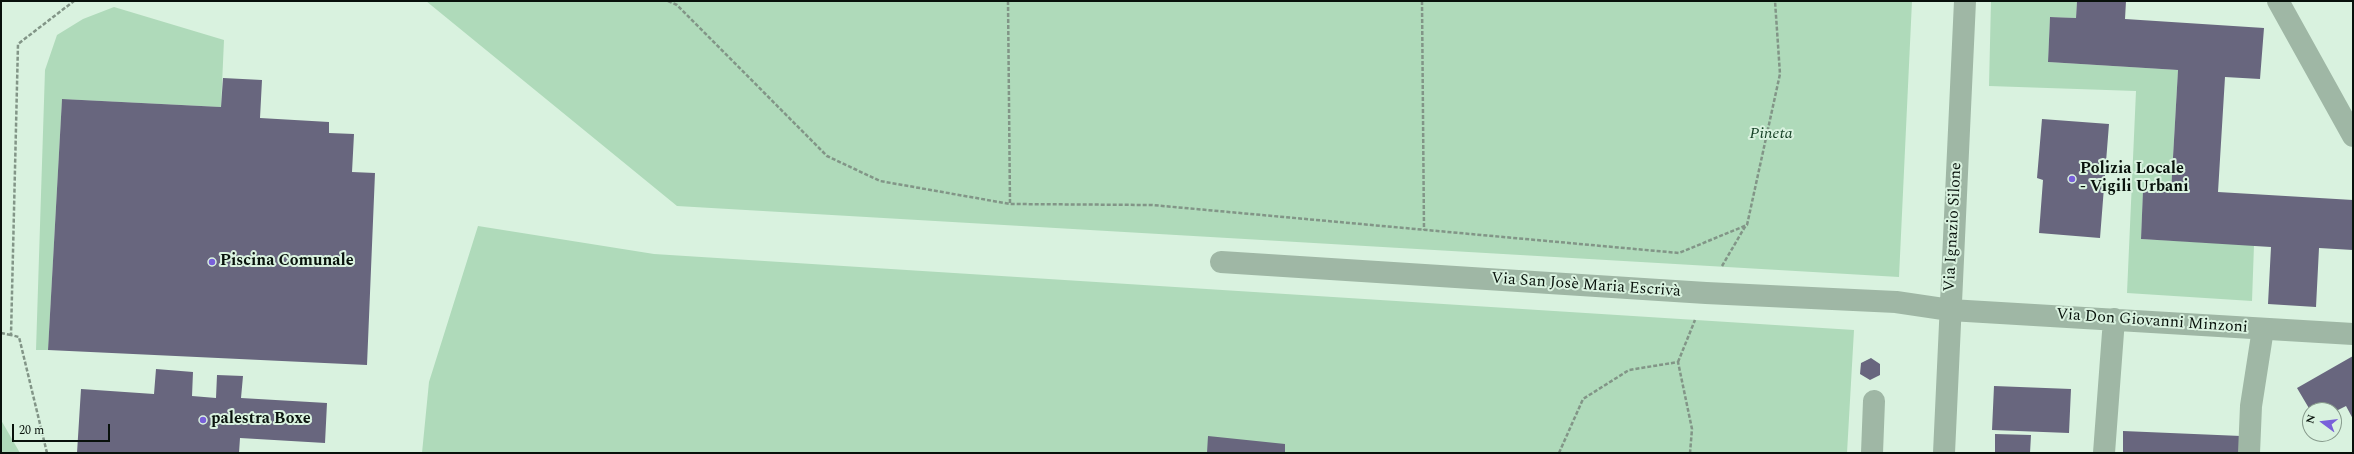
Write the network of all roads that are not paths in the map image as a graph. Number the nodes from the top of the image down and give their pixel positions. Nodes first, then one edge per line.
1 (1965, 1) edge
2 (2278, 1) edge
3 (2353, 136) edge
4 (1221, 262) dead end
5 (1950, 310) junction
6 (2114, 319) junction
7 (2263, 329) junction
8 (2353, 334) edge
9 (1874, 401) dead end
10 (1872, 453) edge
11 (1944, 453) edge
12 (2104, 453) edge
13 (2249, 453) edge

1 - 5 street, Via Ignazio Silone
2 - 3 street
4 - 5 street, Via San Josè Maria Escrivà
5 - 6 street, Via Don Giovanni Minzoni
5 - 11 street, Via Ignazio Silone
6 - 7 street, Via Don Giovanni Minzoni
6 - 12 street
7 - 8 street, Via Don Giovanni Minzoni
7 - 13 street
9 - 10 street

